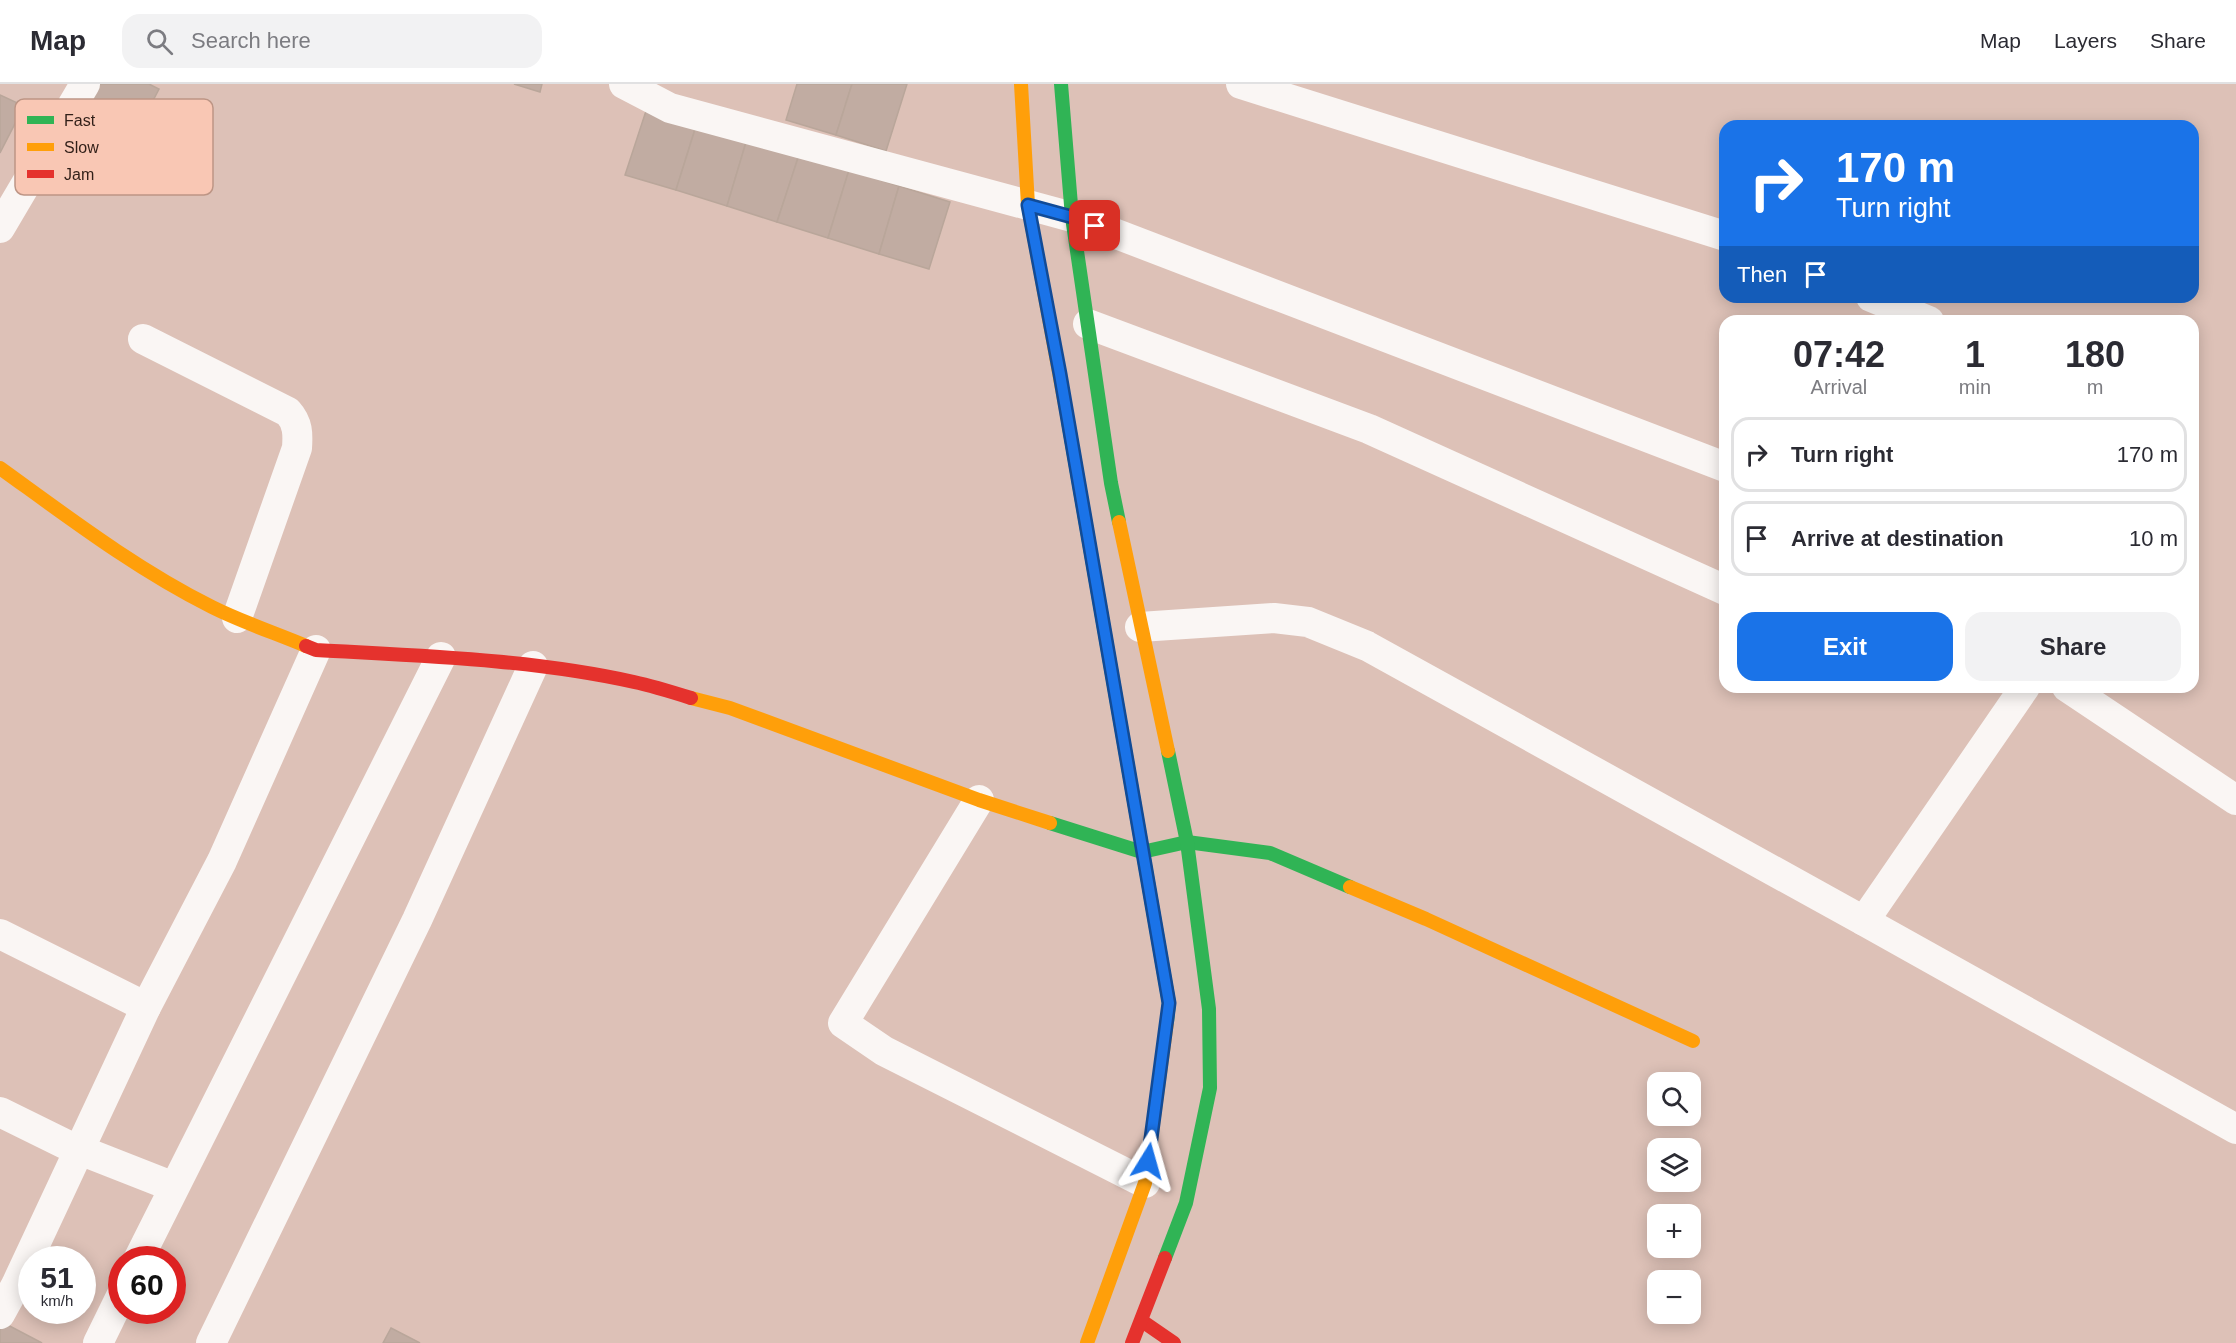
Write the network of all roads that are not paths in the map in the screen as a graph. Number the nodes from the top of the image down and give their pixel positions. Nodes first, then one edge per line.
1 (85, 84) edge
2 (624, 84) edge
3 (1021, 84) edge
4 (1061, 84) edge
5 (1242, 84) edge
6 (76, 99) edge
7 (19, 195) edge
8 (1028, 205) junction
9 (1072, 217) junction
10 (0, 228) edge
11 (1719, 234) edge
12 (1886, 303) edge
13 (1914, 315) edge
14 (1088, 324) junction
15 (143, 339) dead end
16 (1719, 465) edge
17 (0, 468) edge
18 (1719, 587) edge
19 (237, 618) junction
20 (1140, 627) junction
21 (316, 650) junction
22 (441, 657) junction
23 (533, 666) junction
24 (2021, 693) edge
25 (2076, 693) edge
26 (979, 800) junction
27 (2236, 800) edge
28 (1187, 842) junction
29 (1142, 852) junction
30 (1864, 921) junction
31 (0, 934) edge
32 (146, 1007) junction
33 (1693, 1041) dead end
34 (0, 1112) edge
35 (2236, 1129) edge
36 (80, 1148) junction
37 (1145, 1184) junction
38 (174, 1187) junction
39 (145, 1246) edge
40 (0, 1314) edge
41 (1142, 1321) junction
42 (108, 1323) edge
43 (98, 1343) edge
44 (211, 1343) edge
45 (1087, 1343) edge
46 (1132, 1343) edge
47 (1173, 1343) edge

1 - 6 street
2 - 8 street
3 - 8 main road
4 - 9 main road
5 - 11 street
7 - 10 street
8 - 9 street
8 - 29 main road
9 - 14 main road
9 - 16 street
12 - 13 street
14 - 18 street
14 - 20 main road
15 - 19 street
17 - 19 main road
19 - 21 main road
20 - 28 main road
20 - 30 street
21 - 22 main road
21 - 32 street
22 - 23 main road
22 - 38 street
23 - 26 main road
23 - 44 street
24 - 30 street
25 - 27 street
26 - 29 main road
26 - 37 street
28 - 29 main road
28 - 33 main road
28 - 41 main road
29 - 37 main road
30 - 35 street
31 - 32 street
32 - 36 street
34 - 36 street
36 - 38 street
36 - 40 street
37 - 45 main road
38 - 39 street
41 - 46 main road
41 - 47 main road
42 - 43 street

